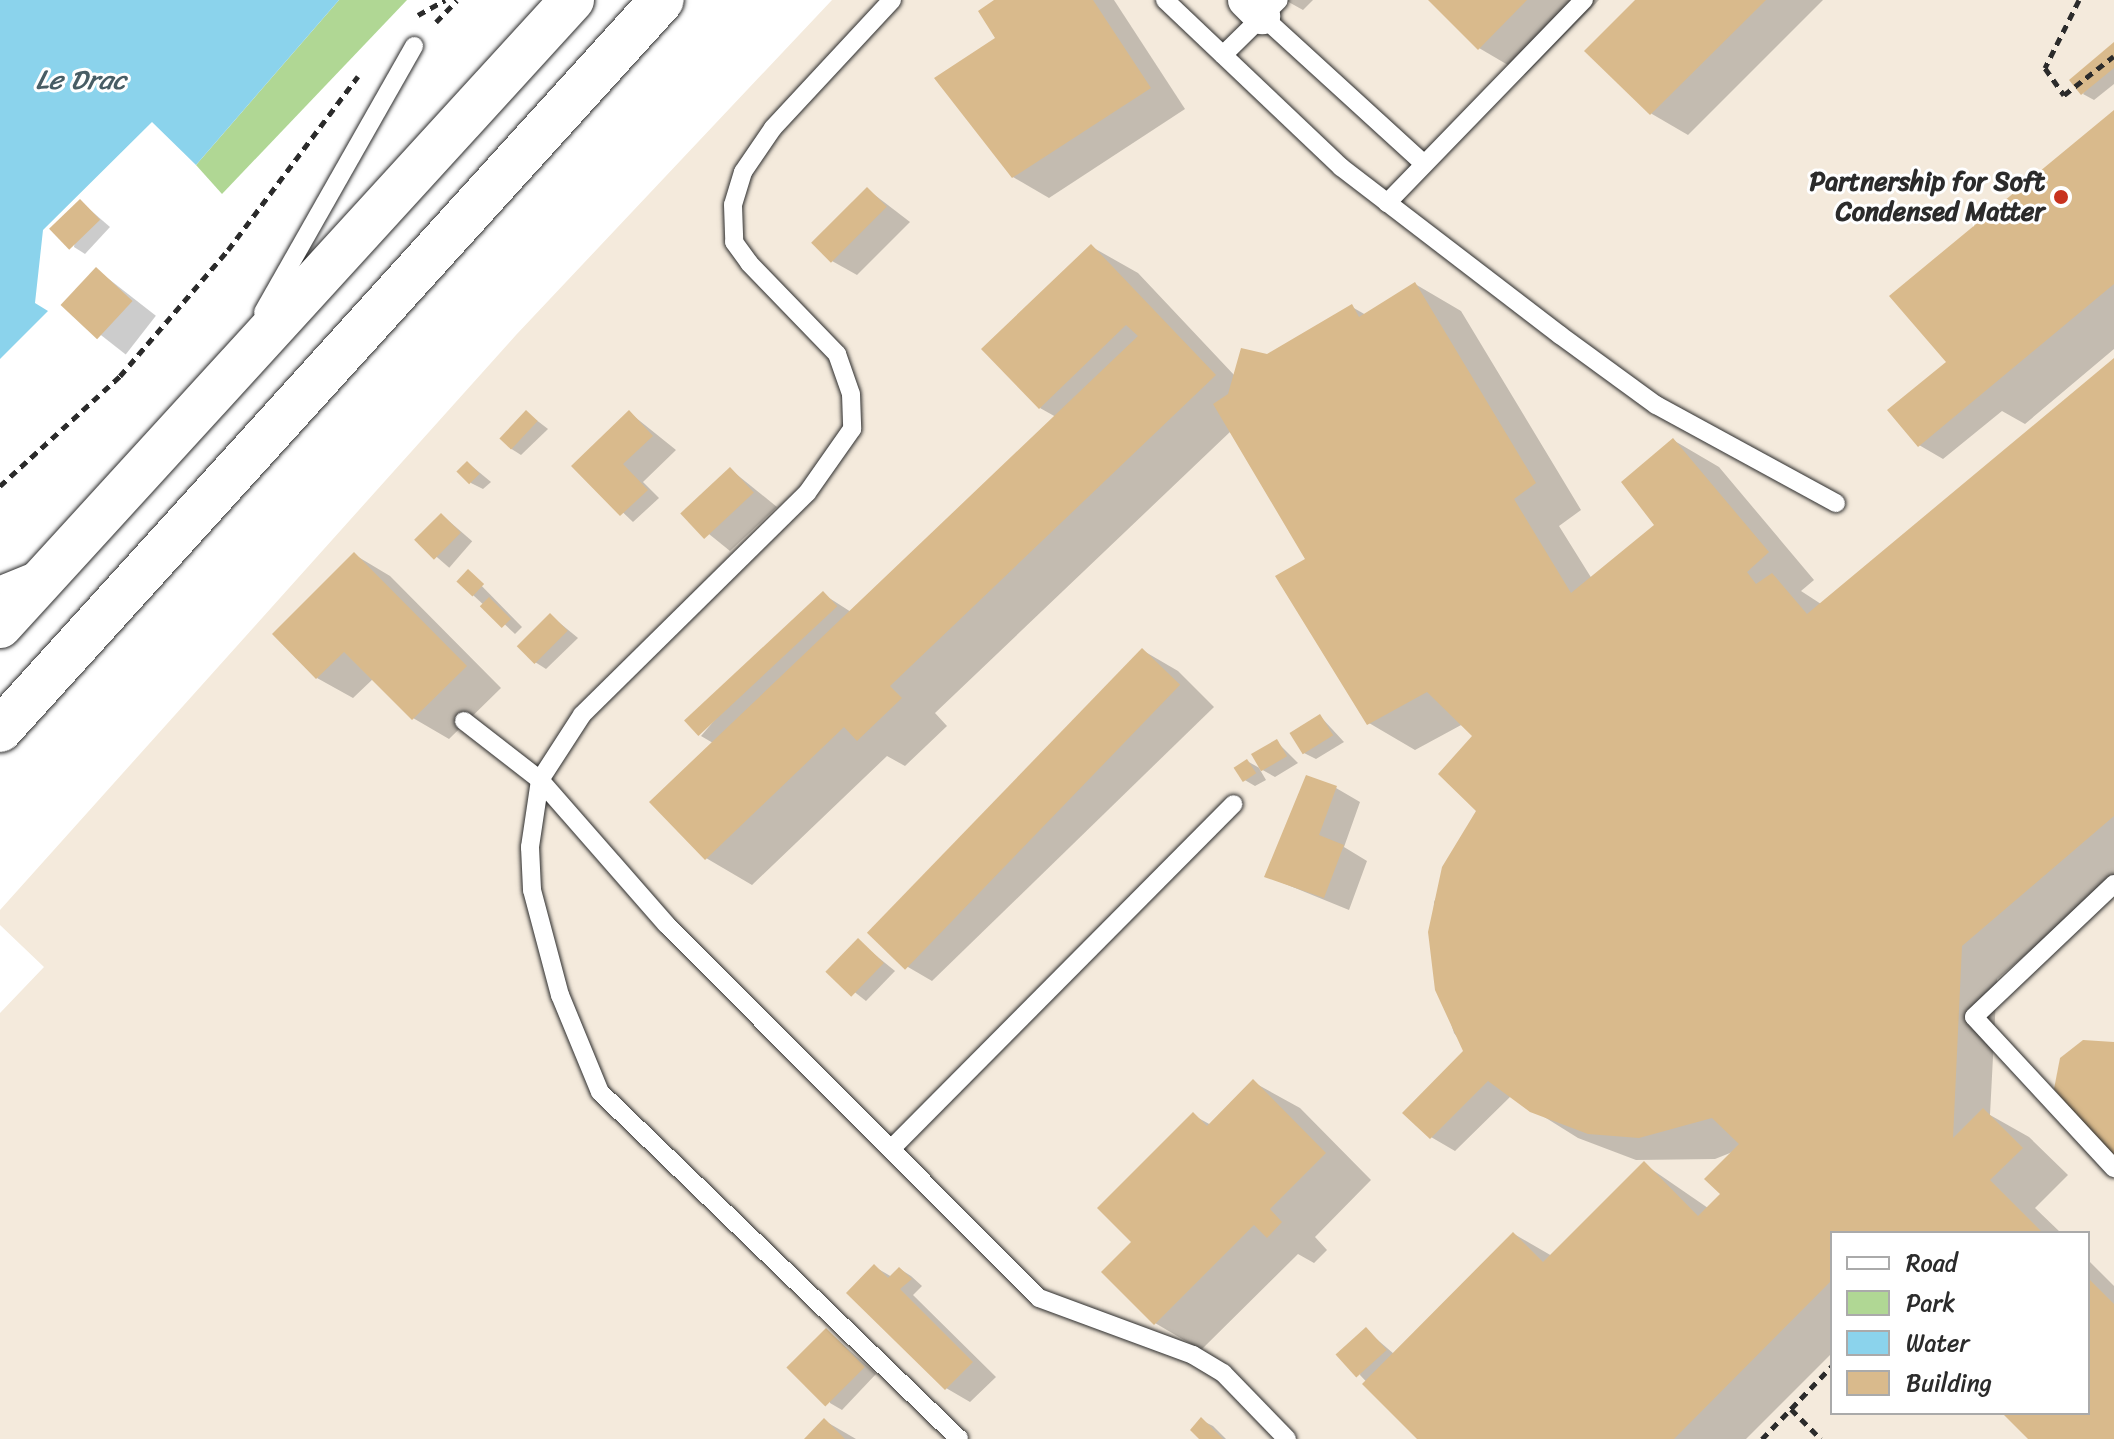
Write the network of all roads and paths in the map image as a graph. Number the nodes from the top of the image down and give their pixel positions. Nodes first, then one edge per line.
1 (445, 0) edge
2 (572, 0) edge
3 (662, 0) edge
4 (892, 0) edge
5 (1165, 0) edge
6 (1584, 0) edge
7 (2079, 0) edge
8 (1262, 5) edge
9 (409, 20) dead end
10 (414, 46) dead end
11 (1223, 55) junction
12 (2114, 56) edge
13 (366, 67) dead end
14 (1424, 164) junction
15 (1387, 203) junction
16 (227, 378) junction
17 (0, 486) edge
18 (1836, 503) dead end
19 (61, 559) junction
20 (0, 585) edge
21 (0, 626) edge
22 (464, 721) dead end
23 (0, 730) edge
24 (540, 780) junction
25 (1234, 804) dead end
26 (2114, 884) edge
27 (891, 1149) junction
28 (2114, 1168) edge
29 (1830, 1368) edge
30 (1791, 1409) junction
31 (959, 1439) edge
32 (1287, 1439) edge
33 (1762, 1439) edge
34 (1821, 1439) edge

1 - 9 path
2 - 16 highway
3 - 23 highway
4 - 24 lane
5 - 11 lane
6 - 14 lane
7 - 12 path
8 - 11 lane
8 - 14 lane
10 - 16 lane
11 - 15 lane
13 - 17 path
14 - 15 lane
15 - 18 lane
16 - 19 highway
19 - 20 lane
19 - 21 highway
22 - 24 lane
24 - 27 lane
24 - 31 lane
25 - 27 lane
26 - 28 lane
27 - 32 lane
29 - 30 path
30 - 33 path
30 - 34 path

